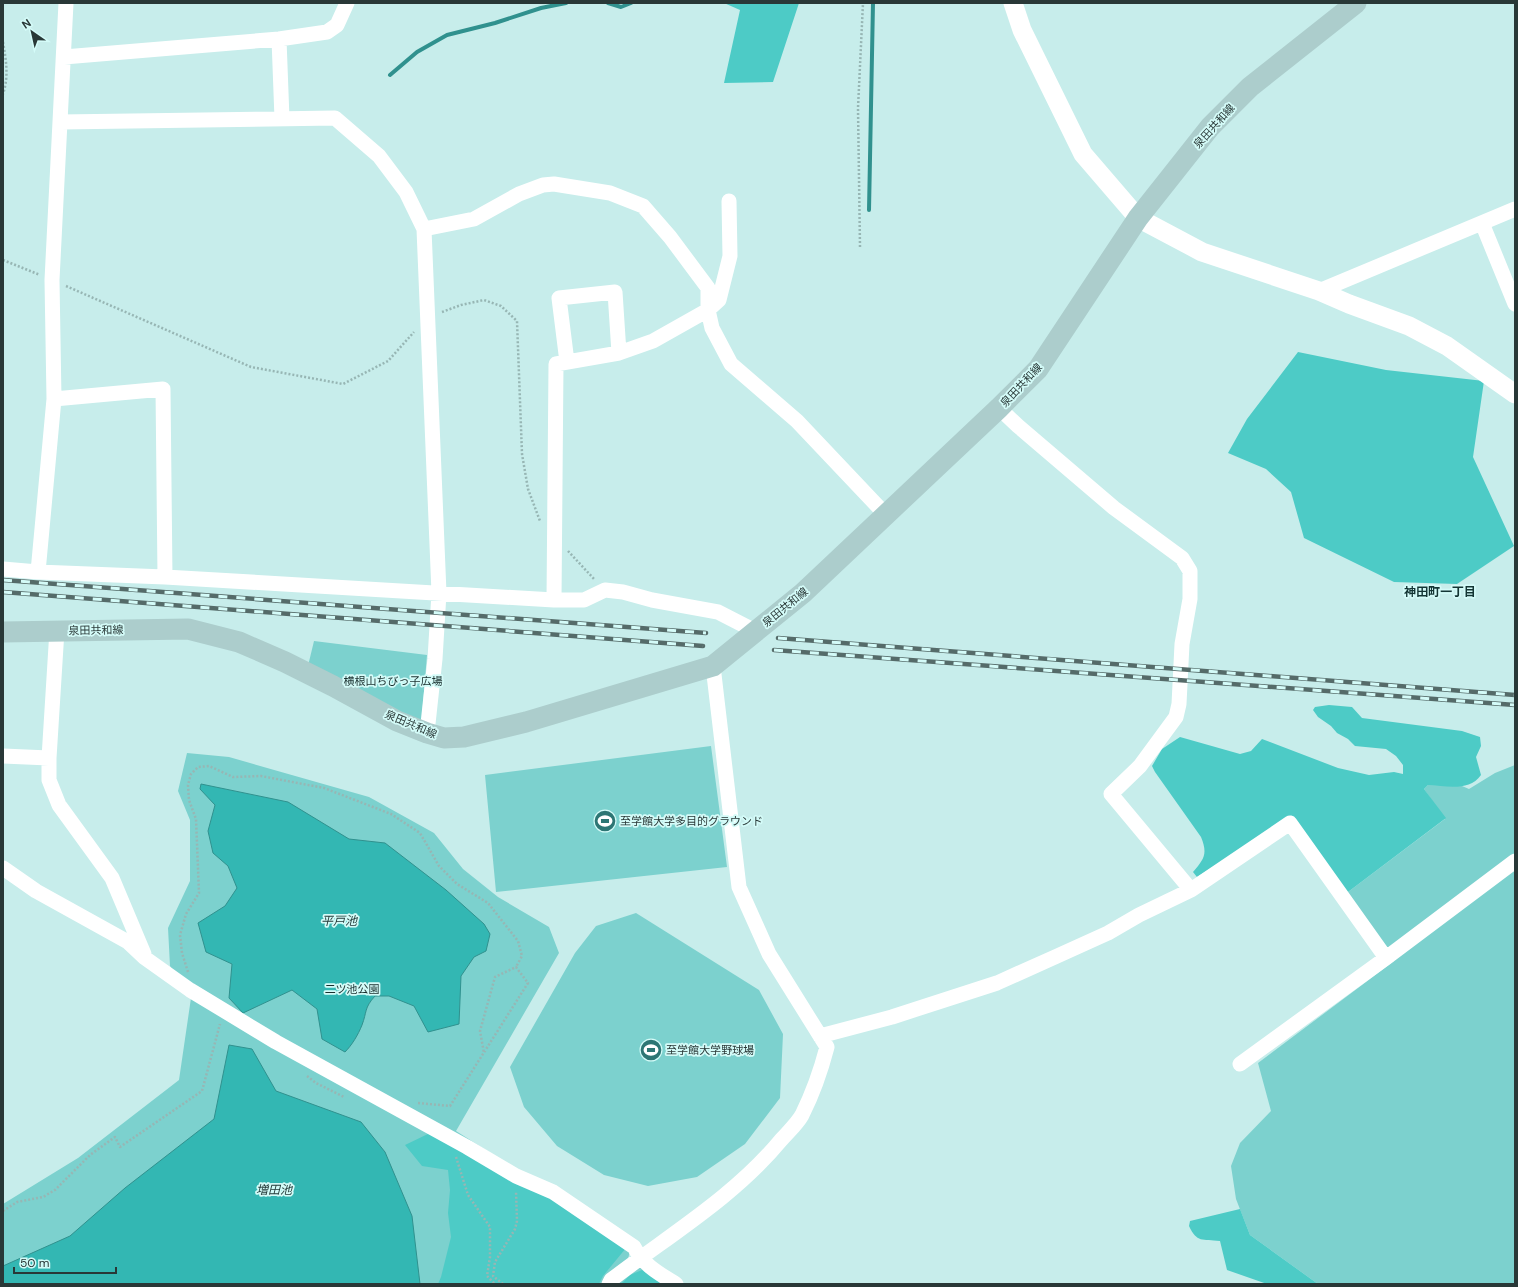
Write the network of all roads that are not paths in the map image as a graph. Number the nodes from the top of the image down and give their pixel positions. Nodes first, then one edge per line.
1 (66, 3) edge
2 (347, 3) edge
3 (1013, 3) edge
4 (1356, 3) edge
5 (278, 39) junction
6 (64, 57) junction
7 (282, 118) junction
8 (60, 122) junction
9 (729, 201) dead end
10 (1515, 209) edge
11 (1138, 218) junction
12 (1482, 223) junction
13 (424, 229) junction
14 (1318, 291) junction
15 (1515, 304) edge
16 (708, 310) junction
17 (619, 353) junction
18 (567, 362) junction
19 (1515, 394) edge
20 (54, 399) junction
21 (1000, 408) junction
22 (885, 514) junction
23 (3, 569) edge
24 (38, 572) junction
25 (165, 577) junction
26 (439, 597) junction
27 (554, 600) junction
28 (57, 630) junction
29 (756, 631) junction
30 (3, 632) edge
31 (714, 666) junction
32 (427, 733) junction
33 (3, 756) edge
34 (49, 758) junction
35 (1515, 861) edge
36 (3, 868) edge
37 (1191, 890) junction
38 (145, 958) junction
39 (1386, 958) junction
40 (820, 1036) junction
41 (1240, 1064) dead end
42 (640, 1258) junction
43 (609, 1284) edge
44 (676, 1284) edge

1 - 6 street
2 - 5 street
3 - 11 street
4 - 11 main road, 泉田共和線
5 - 6 street
5 - 7 street
6 - 8 street
7 - 8 street
7 - 13 street
8 - 20 street
9 - 16 street
10 - 12 street
11 - 14 street
11 - 21 main road, 泉田共和線
12 - 14 street
12 - 15 street
13 - 16 street
13 - 26 street
14 - 19 street
16 - 17 street
16 - 22 street
17 - 18 street
17 - 18 street
18 - 27 street
20 - 24 street
20 - 25 street
21 - 22 main road, 泉田共和線
21 - 37 street
22 - 29 main road, 泉田共和線
23 - 24 street
24 - 25 street
25 - 26 street
26 - 27 street
26 - 32 street
27 - 29 street
28 - 30 main road, 泉田共和線
28 - 32 main road, 泉田共和線
28 - 34 street
29 - 31 main road, 泉田共和線
31 - 32 main road, 泉田共和線
31 - 40 street
33 - 34 street
34 - 38 street
35 - 39 street
36 - 38 street
37 - 39 street
37 - 40 street
38 - 42 street
39 - 41 street
40 - 42 street
42 - 43 street
42 - 44 street

